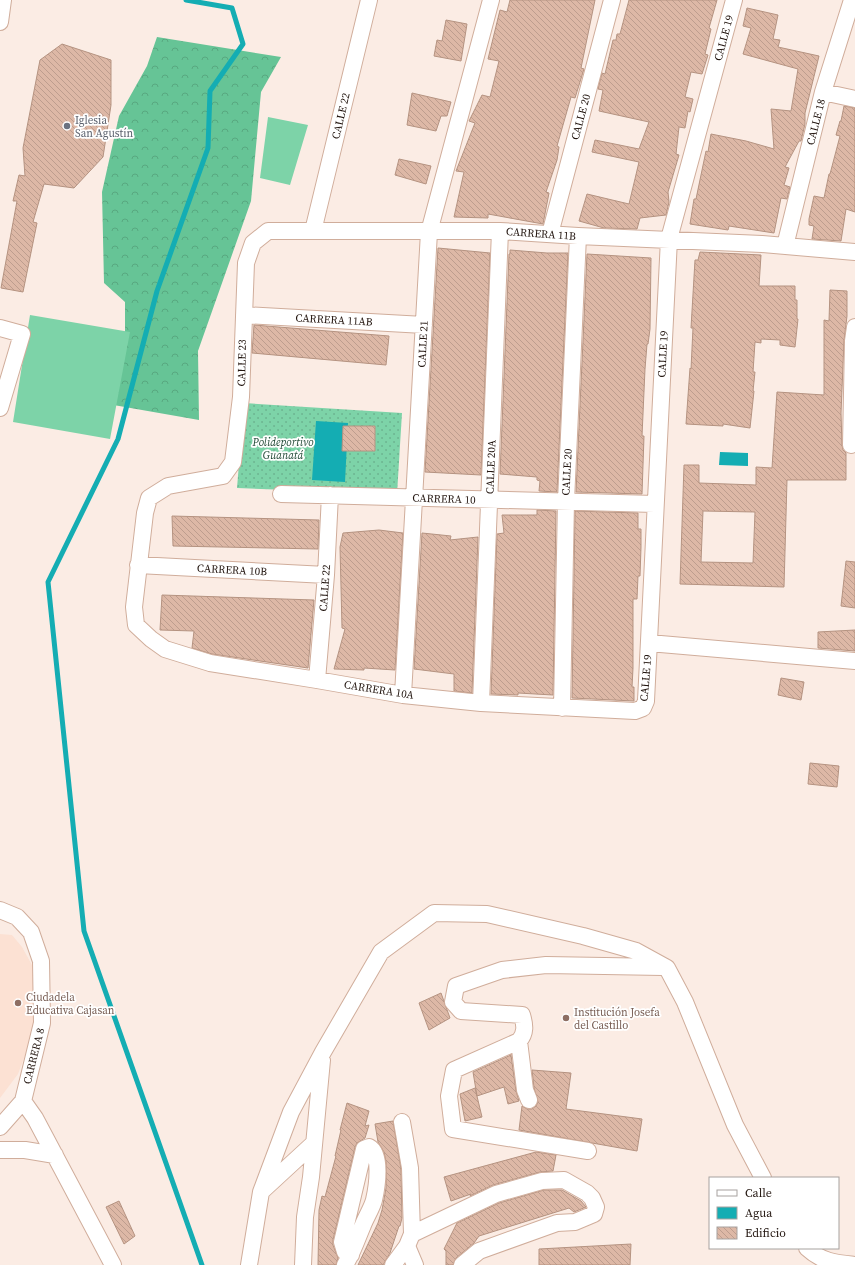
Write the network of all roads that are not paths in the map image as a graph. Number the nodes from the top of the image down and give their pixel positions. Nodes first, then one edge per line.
1 (4, 0) edge
2 (369, 0) edge
3 (491, 0) edge
4 (612, 0) edge
5 (734, 0) edge
6 (852, 0) edge
7 (0, 22) edge
8 (823, 92) junction
9 (855, 99) edge
10 (500, 231) junction
11 (313, 232) junction
12 (429, 232) junction
13 (550, 234) junction
14 (578, 236) junction
15 (669, 239) junction
16 (785, 246) junction
17 (855, 252) edge
18 (246, 263) joint
19 (244, 315) junction
20 (424, 325) junction
21 (855, 327) edge
22 (0, 328) edge
23 (0, 408) edge
24 (851, 445) dead end
25 (281, 494) dead end
26 (330, 495) junction
27 (414, 497) junction
28 (490, 501) junction
29 (566, 501) junction
30 (655, 504) junction
31 (138, 565) junction
32 (326, 576) junction
33 (649, 643) junction
34 (855, 661) edge
35 (317, 680) junction
36 (403, 695) junction
37 (481, 703) junction
38 (562, 708) junction
39 (635, 711) joint
40 (0, 910) edge
41 (667, 968) junction
42 (519, 1041) junction
43 (323, 1052) junction
44 (529, 1100) dead end
45 (23, 1101) junction
46 (402, 1122) dead end
47 (0, 1128) edge
48 (314, 1143) junction
49 (0, 1150) edge
50 (588, 1151) dead end
51 (55, 1155) junction
52 (762, 1177) edge
53 (261, 1192) junction
54 (410, 1240) junction
55 (809, 1249) edge
56 (348, 1260) edge
57 (113, 1265) edge
58 (249, 1265) edge
59 (304, 1265) edge
60 (393, 1265) edge
61 (415, 1265) edge
62 (462, 1265) edge
63 (855, 1265) edge

1 - 7 street
2 - 11 street, CALLE 22
3 - 12 street, CALLE 21
4 - 13 street, CALLE 20
5 - 15 street, CALLE 19
6 - 8 street, CALLE 18
8 - 9 street
8 - 16 street, CALLE 18
10 - 12 street, CARRERA 11B
10 - 13 street, CARRERA 11B
10 - 28 street, CALLE 20A
11 - 12 street, CARRERA 11B
11 - 18 street, CARRERA 11B
12 - 20 street, CALLE 21
13 - 14 street, CARRERA 11B
14 - 15 street, CARRERA 11B
14 - 29 street, CALLE 20
15 - 16 street, CARRERA 11B
15 - 30 street, CALLE 19
16 - 17 street, CARRERA 11B
18 - 19 street, CALLE 23
19 - 20 street, CARRERA 11AB
19 - 31 street, CALLE 23
20 - 27 street, CALLE 21
21 - 24 street
22 - 23 street
25 - 26 street, CARRERA 10
26 - 27 street, CARRERA 10
26 - 32 street, CALLE 22
27 - 28 street, CARRERA 10
27 - 36 street, CALLE 21
28 - 29 street, CARRERA 10
28 - 37 street, CALLE 20A
29 - 30 street, CARRERA 10
29 - 38 street, CALLE 20
30 - 33 street, CALLE 19
31 - 32 street, CARRERA 10B
31 - 35 street, CARRERA 10A
32 - 35 street, CALLE 22
33 - 34 street
33 - 39 street, CALLE 19
35 - 36 street, CARRERA 10A
36 - 37 street, CARRERA 10A
37 - 38 street, CARRERA 10A
38 - 39 street, CARRERA 10A
40 - 45 street, CARRERA 8
41 - 42 street
41 - 43 street
41 - 52 street
42 - 44 street
42 - 50 street
43 - 48 street
43 - 53 street
45 - 47 street, CARRERA 8
45 - 51 street
46 - 54 street
48 - 53 street
48 - 59 street
49 - 51 street
51 - 57 street
53 - 58 street
54 - 60 street
54 - 61 street
54 - 62 street
55 - 63 street
56 - 56 street

